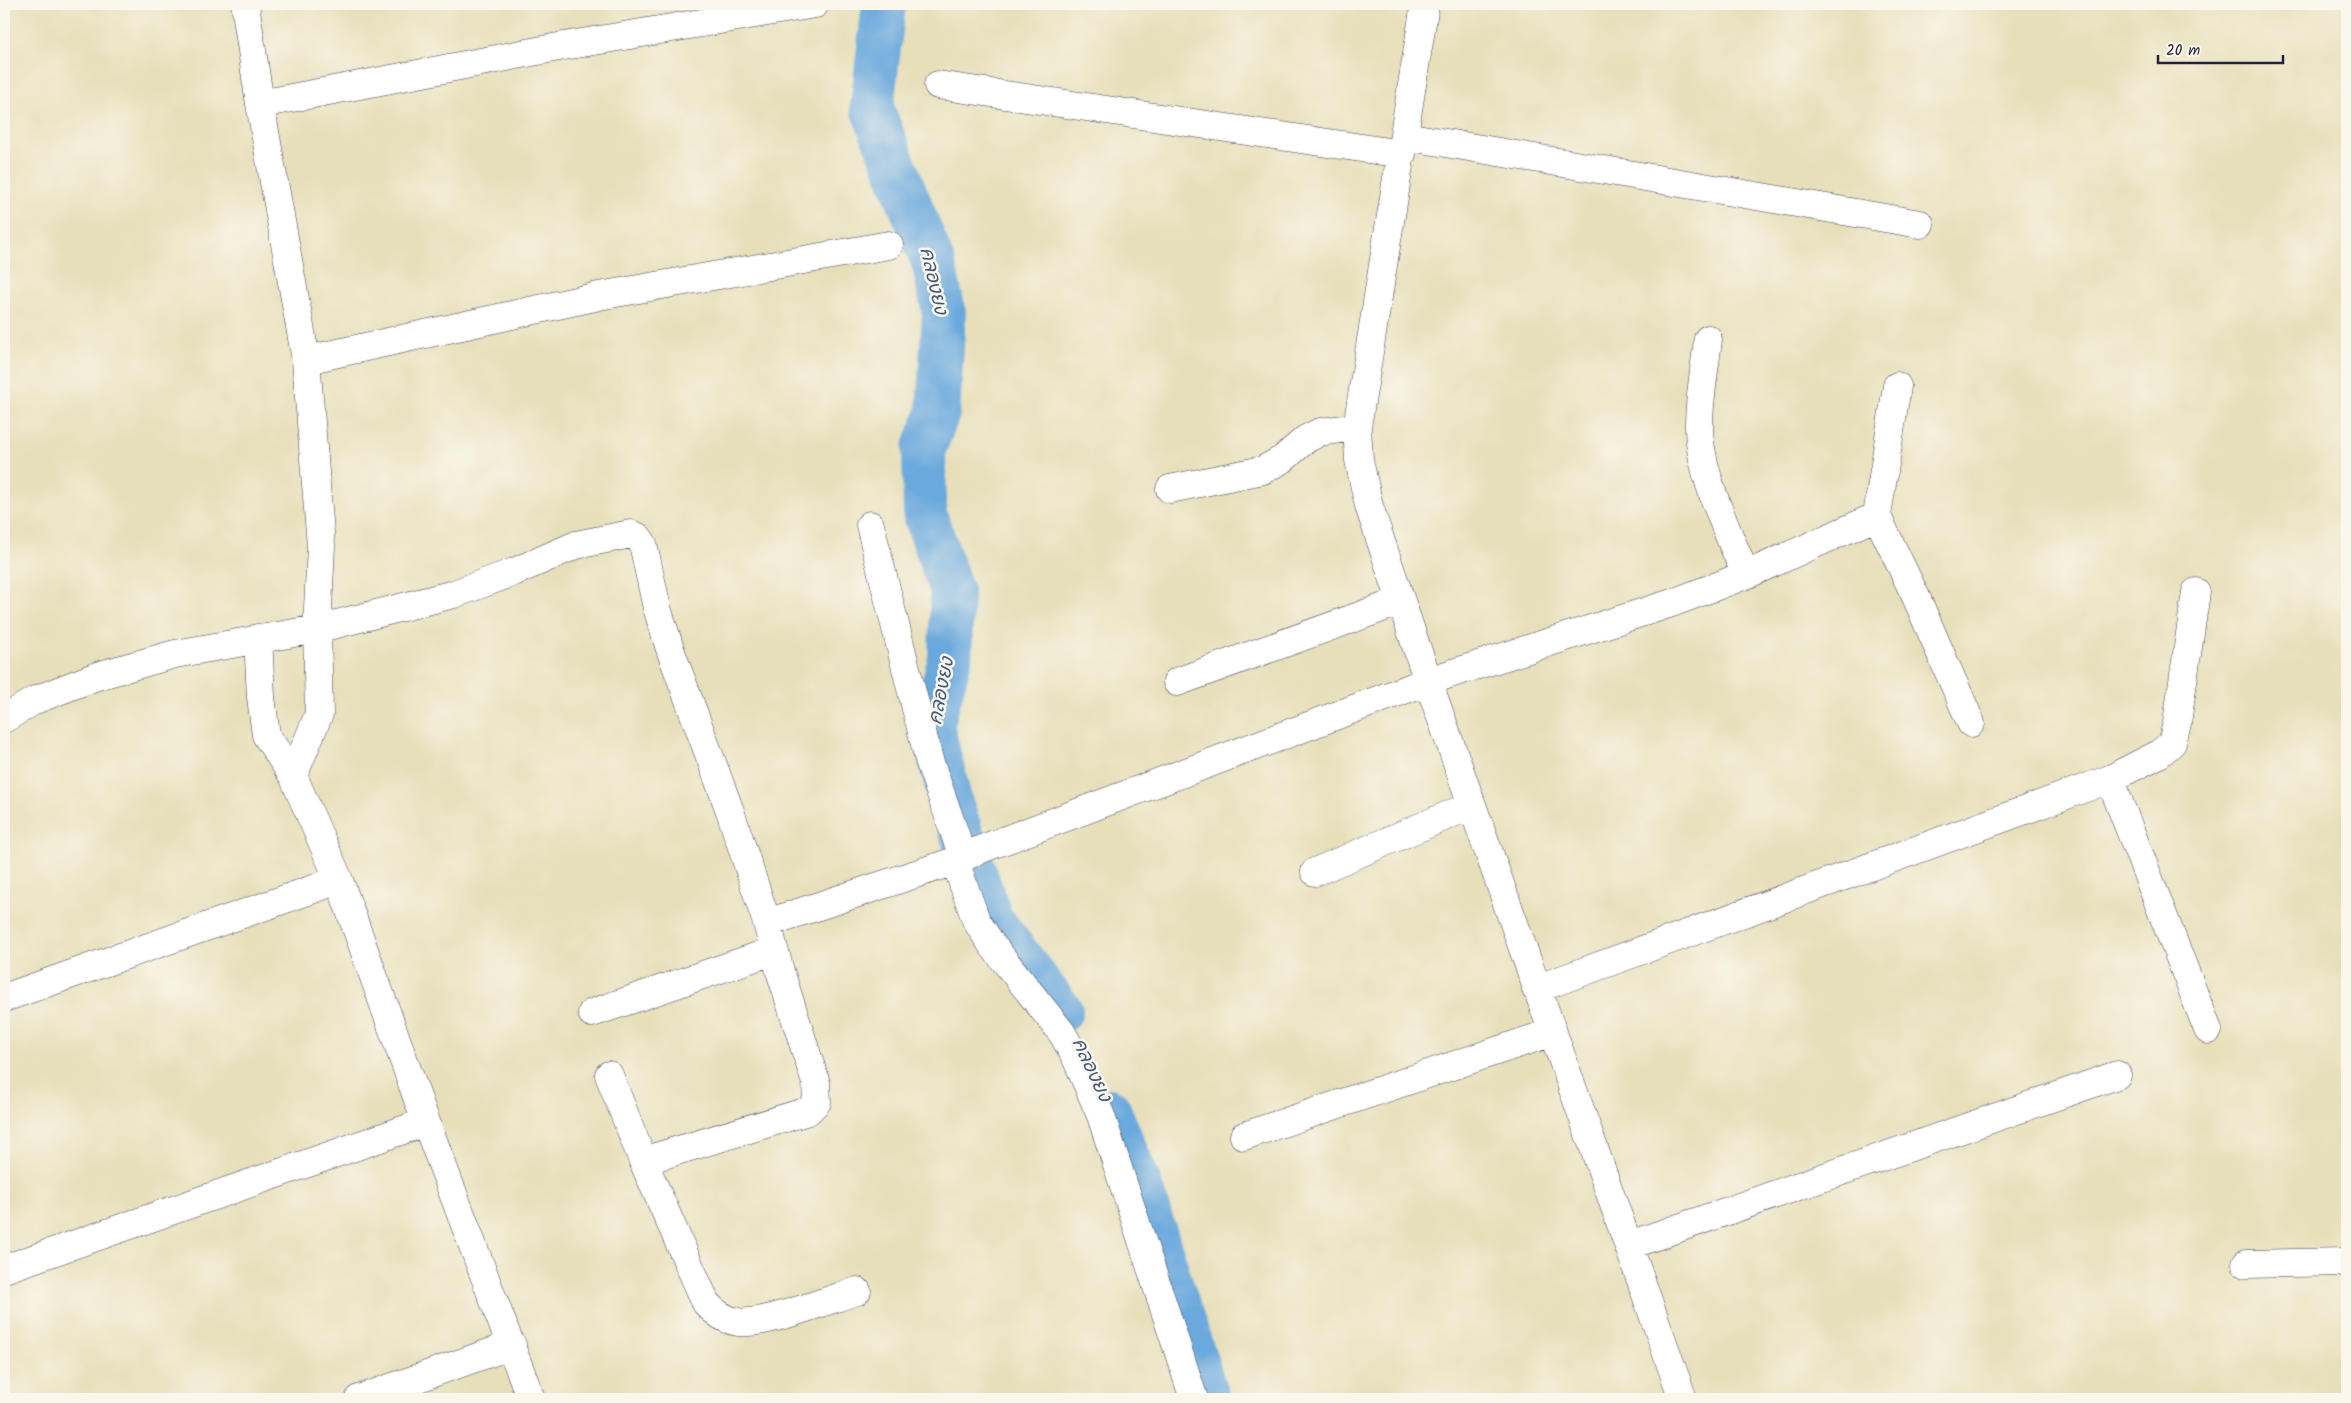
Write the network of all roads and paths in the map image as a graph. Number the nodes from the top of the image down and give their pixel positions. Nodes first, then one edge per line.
1 (246, 4) edge
2 (815, 4) edge
3 (1425, 4) edge
4 (938, 85) dead end
5 (260, 104) junction
6 (1404, 145) junction
7 (1920, 224) dead end
8 (889, 245) dead end
9 (1708, 339) dead end
10 (306, 360) junction
11 (1896, 386) dead end
12 (1357, 427) junction
13 (1170, 489) dead end
14 (1876, 516) junction
15 (870, 525) dead end
16 (1746, 575) junction
17 (2196, 592) dead end
18 (1401, 601) junction
19 (318, 616) junction
20 (258, 638) junction
21 (1428, 681) junction
22 (1177, 682) dead end
23 (4, 719) edge
24 (1971, 723) dead end
25 (293, 776) junction
26 (2110, 779) junction
27 (1472, 805) junction
28 (967, 856) junction
29 (1315, 872) dead end
30 (339, 880) junction
31 (767, 923) junction
32 (774, 951) junction
33 (1536, 989) junction
34 (4, 998) edge
35 (592, 1013) dead end
36 (2208, 1030) dead end
37 (1553, 1032) junction
38 (609, 1075) dead end
39 (2117, 1075) dead end
40 (426, 1122) junction
41 (1244, 1136) dead end
42 (643, 1161) junction
43 (1630, 1245) junction
44 (2347, 1262) edge
45 (2246, 1264) dead end
46 (4, 1269) edge
47 (857, 1292) dead end
48 (512, 1345) junction
49 (359, 1399) edge
50 (532, 1399) edge
51 (1194, 1399) edge
52 (1684, 1399) edge

1 - 5 street
2 - 5 street
3 - 6 street
4 - 6 street
5 - 10 street
6 - 7 street
6 - 12 street
8 - 10 street
9 - 16 street
10 - 19 street
11 - 14 street
12 - 13 street
12 - 18 street
14 - 16 street
14 - 24 street
15 - 28 street
16 - 21 street
17 - 26 street
18 - 21 street
18 - 22 street
19 - 20 street
19 - 25 street
19 - 31 street
20 - 23 street
20 - 25 street
21 - 27 street
21 - 28 street
25 - 30 street
26 - 33 street
26 - 36 street
27 - 29 street
27 - 33 street
28 - 31 street
28 - 51 street
30 - 34 street
30 - 40 street
31 - 32 street
32 - 35 street
32 - 42 street
33 - 37 street
37 - 41 street
37 - 43 street
38 - 42 street
39 - 43 street
40 - 46 street
40 - 48 street
42 - 47 street
43 - 52 street
44 - 45 street
48 - 49 street
48 - 50 street

